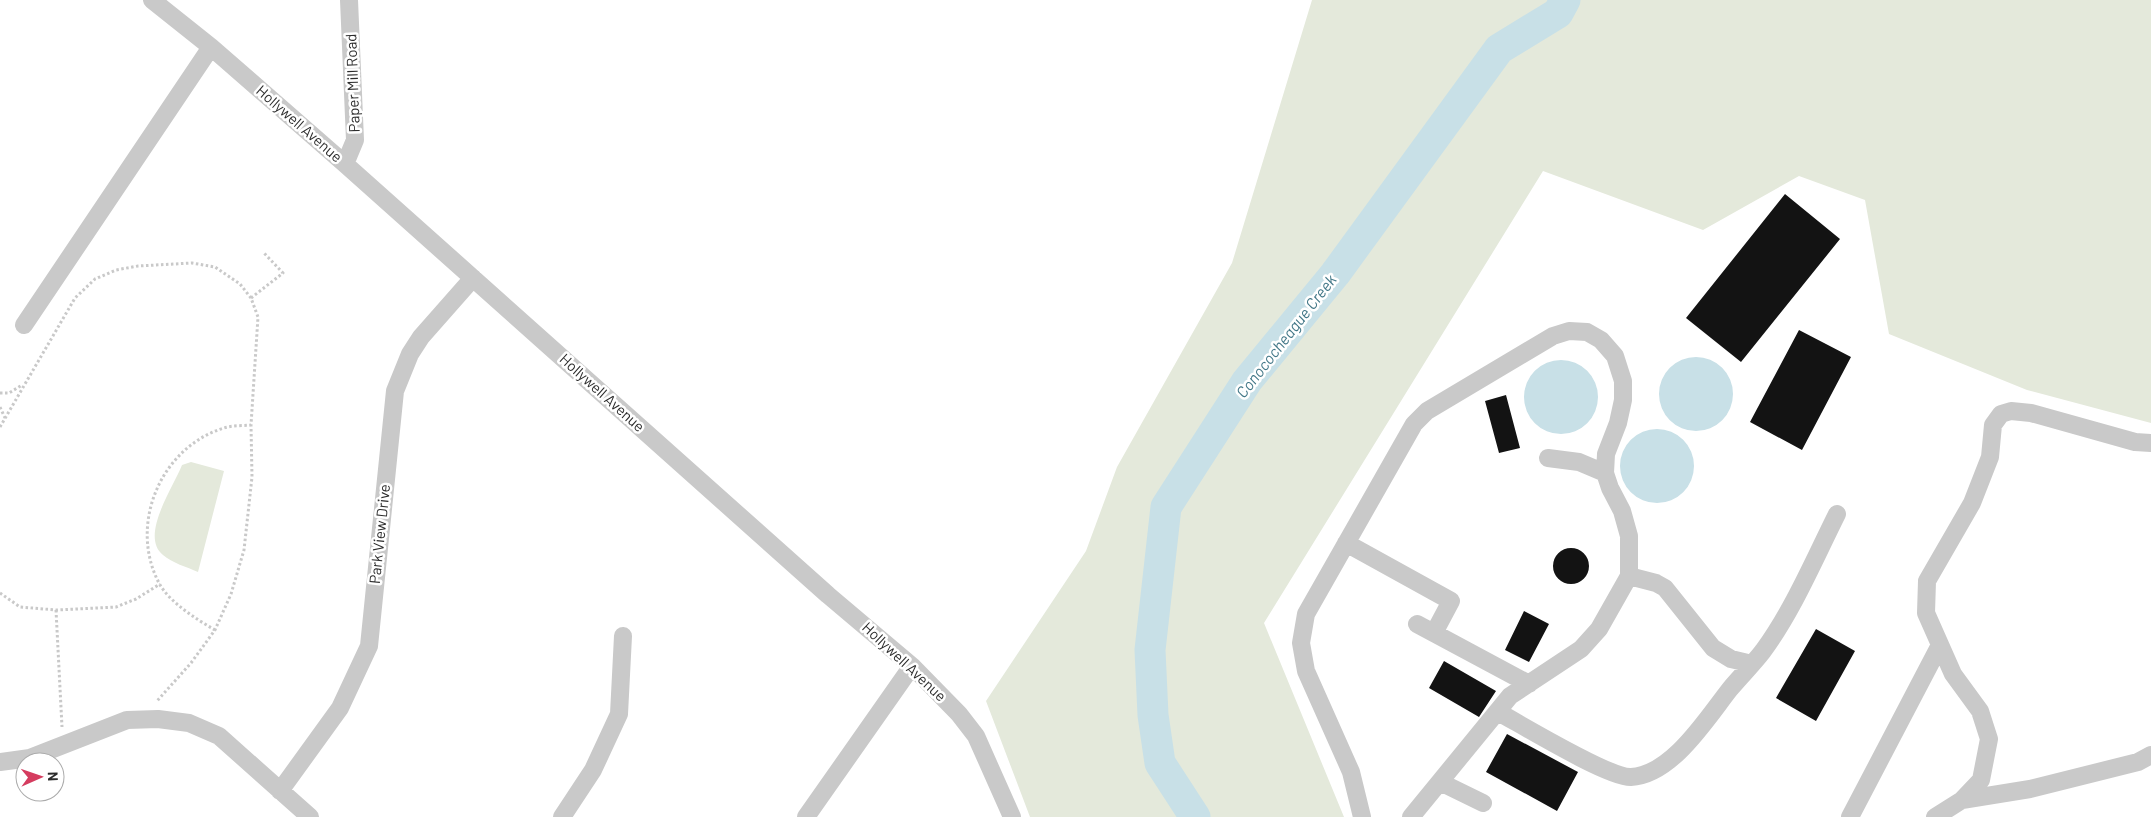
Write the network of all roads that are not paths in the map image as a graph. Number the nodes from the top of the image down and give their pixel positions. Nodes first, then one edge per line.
1 (152, 0) edge
2 (349, 0) edge
3 (172, 6) edge
4 (211, 47) junction
5 (345, 164) junction
6 (473, 278) junction
7 (24, 325) dead end
8 (2151, 443) edge
9 (1548, 458) dead end
10 (1605, 474) junction
11 (1837, 514) dead end
12 (1346, 544) junction
13 (1629, 576) junction
14 (1418, 624) dead end
15 (1434, 633) junction
16 (623, 636) dead end
17 (1940, 645) junction
18 (1752, 664) junction
19 (912, 666) junction
20 (1529, 684) junction
21 (1498, 712) junction
22 (2151, 755) edge
23 (0, 762) edge
24 (1440, 782) junction
25 (280, 791) junction
26 (1962, 800) junction
27 (1484, 803) dead end
28 (310, 817) edge
29 (562, 817) edge
30 (806, 817) edge
31 (1012, 817) edge
32 (1362, 817) edge
33 (1411, 817) edge
34 (1850, 817) edge
35 (1935, 817) edge

1 - 3 street, Hollywell Avenue
2 - 5 street, Paper Mill Road
3 - 4 street, Hollywell Avenue
4 - 5 street, Hollywell Avenue
4 - 7 street
5 - 6 street, Hollywell Avenue
6 - 19 street, Hollywell Avenue
6 - 25 street, Park View Drive
8 - 17 street
9 - 10 street
10 - 12 street
10 - 13 street
11 - 18 street
12 - 15 street
12 - 32 street
13 - 18 street
13 - 20 street
14 - 15 street
15 - 20 street
16 - 29 street
17 - 26 street
17 - 34 street
18 - 21 street
19 - 30 street
19 - 31 street, Hollywell Avenue
20 - 21 street
21 - 24 street
22 - 26 street
23 - 25 street
24 - 27 street
24 - 33 street
25 - 28 street
26 - 35 street

